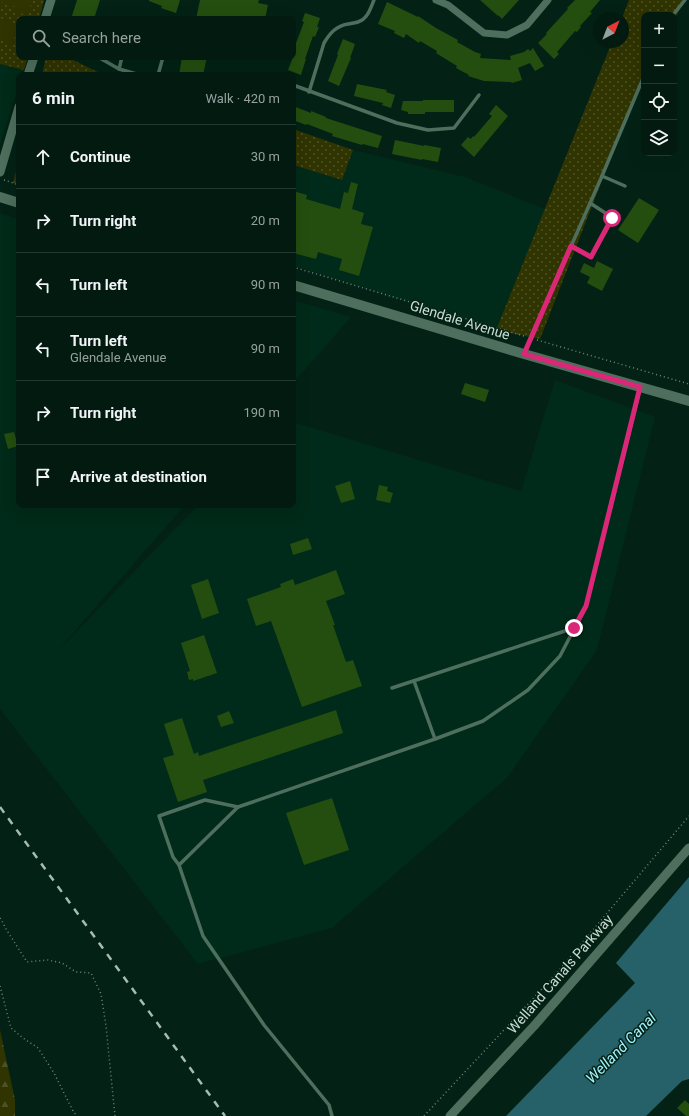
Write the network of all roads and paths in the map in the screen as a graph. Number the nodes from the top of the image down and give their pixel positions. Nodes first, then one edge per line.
1 (51, 0) edge
2 (374, 0) edge
3 (436, 0) edge
4 (548, 0) edge
5 (685, 0) edge
6 (675, 12) edge
7 (46, 16) edge
8 (33, 60) edge
9 (103, 60) edge
10 (121, 60) edge
11 (162, 60) edge
12 (118, 69) junction
13 (29, 72) edge
14 (129, 72) edge
15 (159, 72) edge
16 (641, 83) edge
17 (296, 86) edge
18 (309, 92) junction
19 (479, 95) dead end
20 (16, 117) edge
21 (0, 172) edge
22 (602, 176) junction
23 (0, 179) edge
24 (16, 184) edge
25 (625, 186) dead end
26 (0, 197) edge
27 (16, 202) edge
28 (590, 202) junction
29 (571, 246) junction
30 (296, 268) edge
31 (296, 286) edge
32 (530, 338) junction
33 (524, 354) junction
34 (689, 384) edge
35 (640, 387) junction
36 (689, 401) edge
37 (574, 628) junction
38 (414, 681) junction
39 (392, 688) dead end
40 (435, 739) junction
41 (238, 807) junction
42 (689, 816) edge
43 (689, 848) edge
44 (179, 866) junction
45 (0, 918) edge
46 (0, 986) edge
47 (77, 1116) edge
48 (115, 1116) edge
49 (332, 1116) edge
50 (424, 1116) edge
51 (450, 1116) edge

1 - 7 street
2 - 18 lane
3 - 4 street
5 - 6 lane
8 - 13 street
9 - 12 lane
10 - 12 lane
11 - 15 lane
12 - 14 lane
16 - 22 lane
17 - 18 lane
18 - 19 lane
20 - 21 street
22 - 25 lane
22 - 28 lane
23 - 24 path
26 - 27 main road
28 - 29 lane
28 - 29 lane
29 - 32 lane
30 - 32 path
31 - 33 main road, Glendale Avenue
32 - 33 lane
32 - 34 path
33 - 35 main road, Glendale Avenue
35 - 36 main road, Glendale Avenue
35 - 37 lane
37 - 38 lane
37 - 40 lane
38 - 39 lane
38 - 40 lane
40 - 41 lane
41 - 44 lane
41 - 44 lane
42 - 50 path
43 - 51 street, Welland Canals Parkway
44 - 49 lane
45 - 48 path
46 - 47 path

